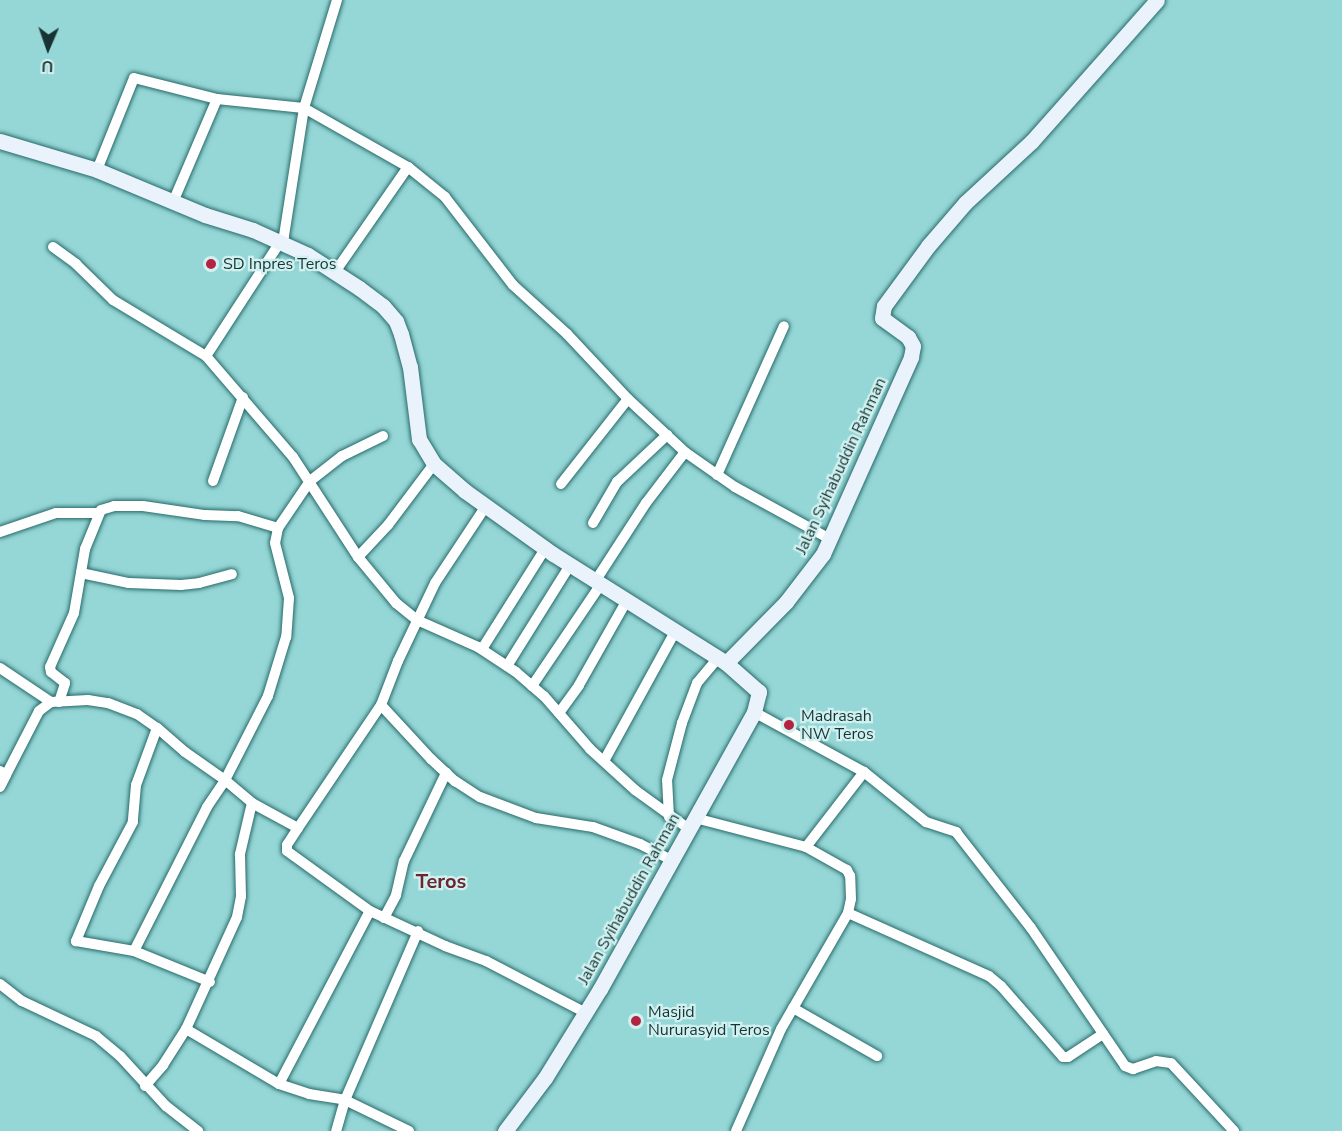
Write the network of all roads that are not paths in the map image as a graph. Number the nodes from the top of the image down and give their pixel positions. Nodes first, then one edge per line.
1 (337, 0) edge
2 (1157, 0) edge
3 (217, 99) junction
4 (304, 108) junction
5 (0, 141) edge
6 (408, 167) junction
7 (97, 170) junction
8 (173, 202) junction
9 (281, 242) junction
10 (53, 247) dead end
11 (335, 272) junction
12 (784, 326) dead end
13 (206, 356) junction
14 (243, 396) junction
15 (628, 399) junction
16 (667, 435) junction
17 (383, 436) dead end
18 (685, 452) junction
19 (434, 464) junction
20 (717, 475) junction
21 (213, 481) dead end
22 (310, 481) junction
23 (561, 484) dead end
24 (486, 506) junction
25 (99, 513) junction
26 (593, 523) dead end
27 (278, 528) junction
28 (0, 531) edge
29 (830, 539) junction
30 (545, 549) junction
31 (358, 557) junction
32 (570, 565) junction
33 (81, 573) junction
34 (232, 573) dead end
35 (598, 582) junction
36 (627, 600) junction
37 (417, 620) junction
38 (676, 630) junction
39 (482, 649) junction
40 (722, 661) junction
41 (507, 666) junction
42 (0, 668) edge
43 (532, 686) junction
44 (55, 702) junction
45 (381, 705) junction
46 (754, 712) junction
47 (559, 713) junction
48 (157, 728) junction
49 (604, 761) junction
50 (864, 772) junction
51 (3, 773) edge
52 (446, 773) junction
53 (225, 780) junction
54 (0, 787) edge
55 (252, 803) junction
56 (669, 817) junction
57 (692, 824) junction
58 (298, 828) junction
59 (806, 848) junction
60 (672, 860) junction
61 (370, 911) junction
62 (848, 913) junction
63 (384, 918) junction
64 (418, 931) junction
65 (134, 951) junction
66 (210, 982) junction
67 (0, 984) edge
68 (793, 1008) junction
69 (586, 1013) junction
70 (186, 1029) junction
71 (1103, 1034) junction
72 (877, 1056) dead end
73 (279, 1084) junction
74 (145, 1086) junction
75 (345, 1100) junction
76 (198, 1131) edge
77 (336, 1131) edge
78 (409, 1131) edge
79 (505, 1131) edge
80 (736, 1131) edge
81 (1234, 1131) edge

1 - 4 street
2 - 29 street, Jalan Syihabuddin Rahman
3 - 4 street
3 - 7 street
3 - 8 street
4 - 6 street
4 - 9 street
5 - 7 street
6 - 11 street
6 - 15 street
7 - 8 street
8 - 9 street
9 - 11 street
9 - 13 street
10 - 13 street
11 - 19 street
12 - 20 street
13 - 14 street
14 - 21 street
14 - 22 street
15 - 16 street
15 - 23 street
16 - 18 street
16 - 26 street
17 - 22 street
18 - 20 street
18 - 35 street
19 - 24 street
19 - 31 street
20 - 29 street
22 - 27 street
22 - 31 street
24 - 30 street
24 - 37 street
25 - 27 street
25 - 28 street
25 - 33 street
27 - 53 street
29 - 40 street, Jalan Syihabuddin Rahman
30 - 32 street
30 - 39 street
31 - 37 street
32 - 35 street
32 - 41 street
33 - 34 street
33 - 44 street
35 - 36 street
35 - 43 street
36 - 38 street
36 - 47 street
37 - 39 street
37 - 45 street
38 - 40 street
38 - 49 street
39 - 41 street
40 - 46 street
40 - 56 street
41 - 43 street
42 - 44 street
43 - 47 street
44 - 48 street
44 - 51 street
45 - 52 street
45 - 58 street
46 - 50 street
46 - 57 street, Jalan Syihabuddin Rahman
47 - 49 street
48 - 53 street
48 - 65 street
49 - 56 street
50 - 59 street
50 - 71 street
51 - 54 street
52 - 60 street
52 - 63 street
53 - 55 street
53 - 65 street
55 - 58 street
55 - 66 street
56 - 57 street
57 - 59 street
57 - 60 street, Jalan Syihabuddin Rahman
58 - 61 street
59 - 62 street
60 - 69 street, Jalan Syihabuddin Rahman
61 - 63 street
61 - 73 street
62 - 68 street
62 - 71 street
63 - 64 street
64 - 69 street
64 - 75 street
65 - 66 street
66 - 70 street
67 - 74 street
68 - 72 street
68 - 80 street
69 - 79 street, Jalan Syihabuddin Rahman
70 - 73 street
70 - 74 street
71 - 81 street
73 - 75 street
74 - 76 street
75 - 77 street
75 - 78 street

